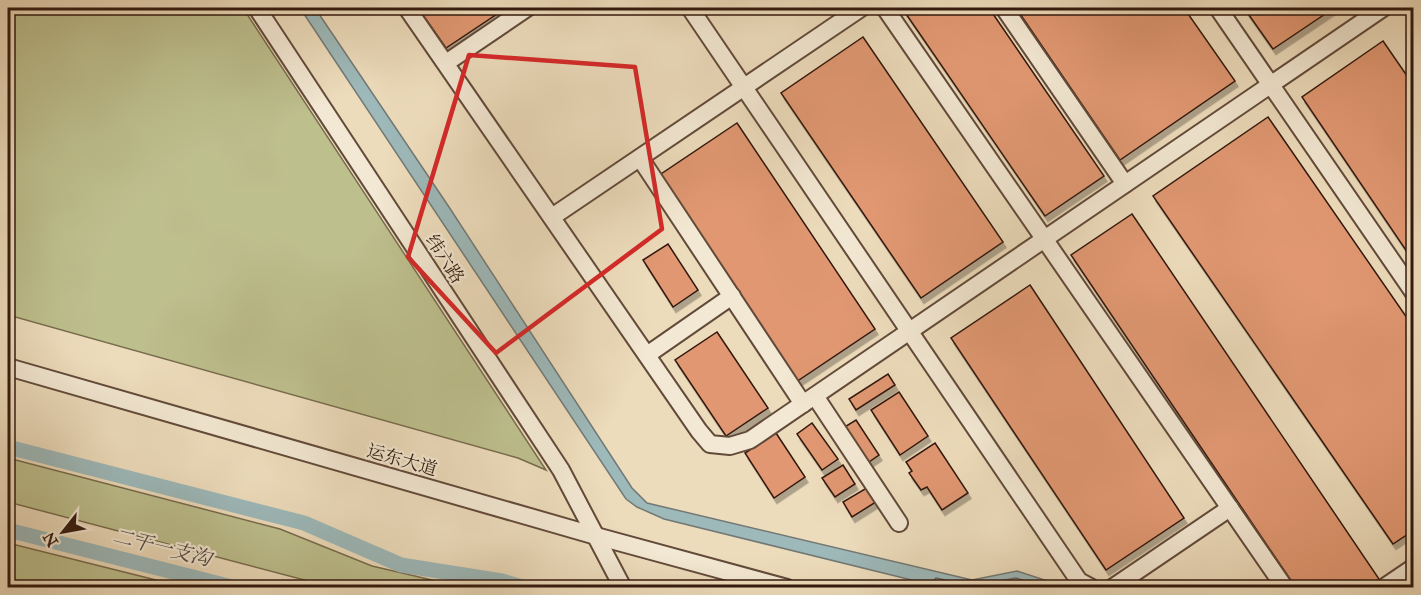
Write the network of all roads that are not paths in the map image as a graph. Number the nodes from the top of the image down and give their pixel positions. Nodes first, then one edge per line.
1 (257, 8) edge
2 (407, 8) edge
3 (527, 8) edge
4 (690, 8) edge
5 (861, 8) edge
6 (885, 8) edge
7 (1004, 8) edge
8 (1218, 8) edge
9 (1383, 8) edge
10 (446, 63) junction
11 (1270, 85) junction
12 (744, 87) junction
13 (640, 158) junction
14 (1125, 184) junction
15 (552, 217) junction
16 (1045, 239) junction
17 (1413, 293) edge
18 (732, 296) junction
19 (910, 331) junction
20 (646, 355) junction
21 (8, 367) edge
22 (809, 400) junction
23 (1230, 508) junction
24 (899, 523) dead end
25 (596, 536) junction
26 (1413, 567) edge
27 (623, 588) edge
28 (787, 588) edge
29 (1092, 588) edge
30 (1112, 588) edge
31 (1285, 588) edge
32 (1383, 588) edge

1 - 25 street, 纬六路
2 - 10 street
3 - 10 street
4 - 12 street
5 - 12 street
6 - 16 street
7 - 14 street
8 - 11 street
9 - 11 street
10 - 15 street
11 - 14 street
11 - 17 street
12 - 13 street
12 - 19 street
13 - 15 street
13 - 18 street
14 - 16 street
15 - 20 street
16 - 19 street
16 - 23 street
18 - 20 street
18 - 22 street
19 - 22 street
19 - 29 street
20 - 22 street
21 - 25 street, 运东大道
22 - 24 street
23 - 30 street
23 - 31 street
25 - 27 street, 纬六路
25 - 28 street, 运东大道
26 - 32 street

